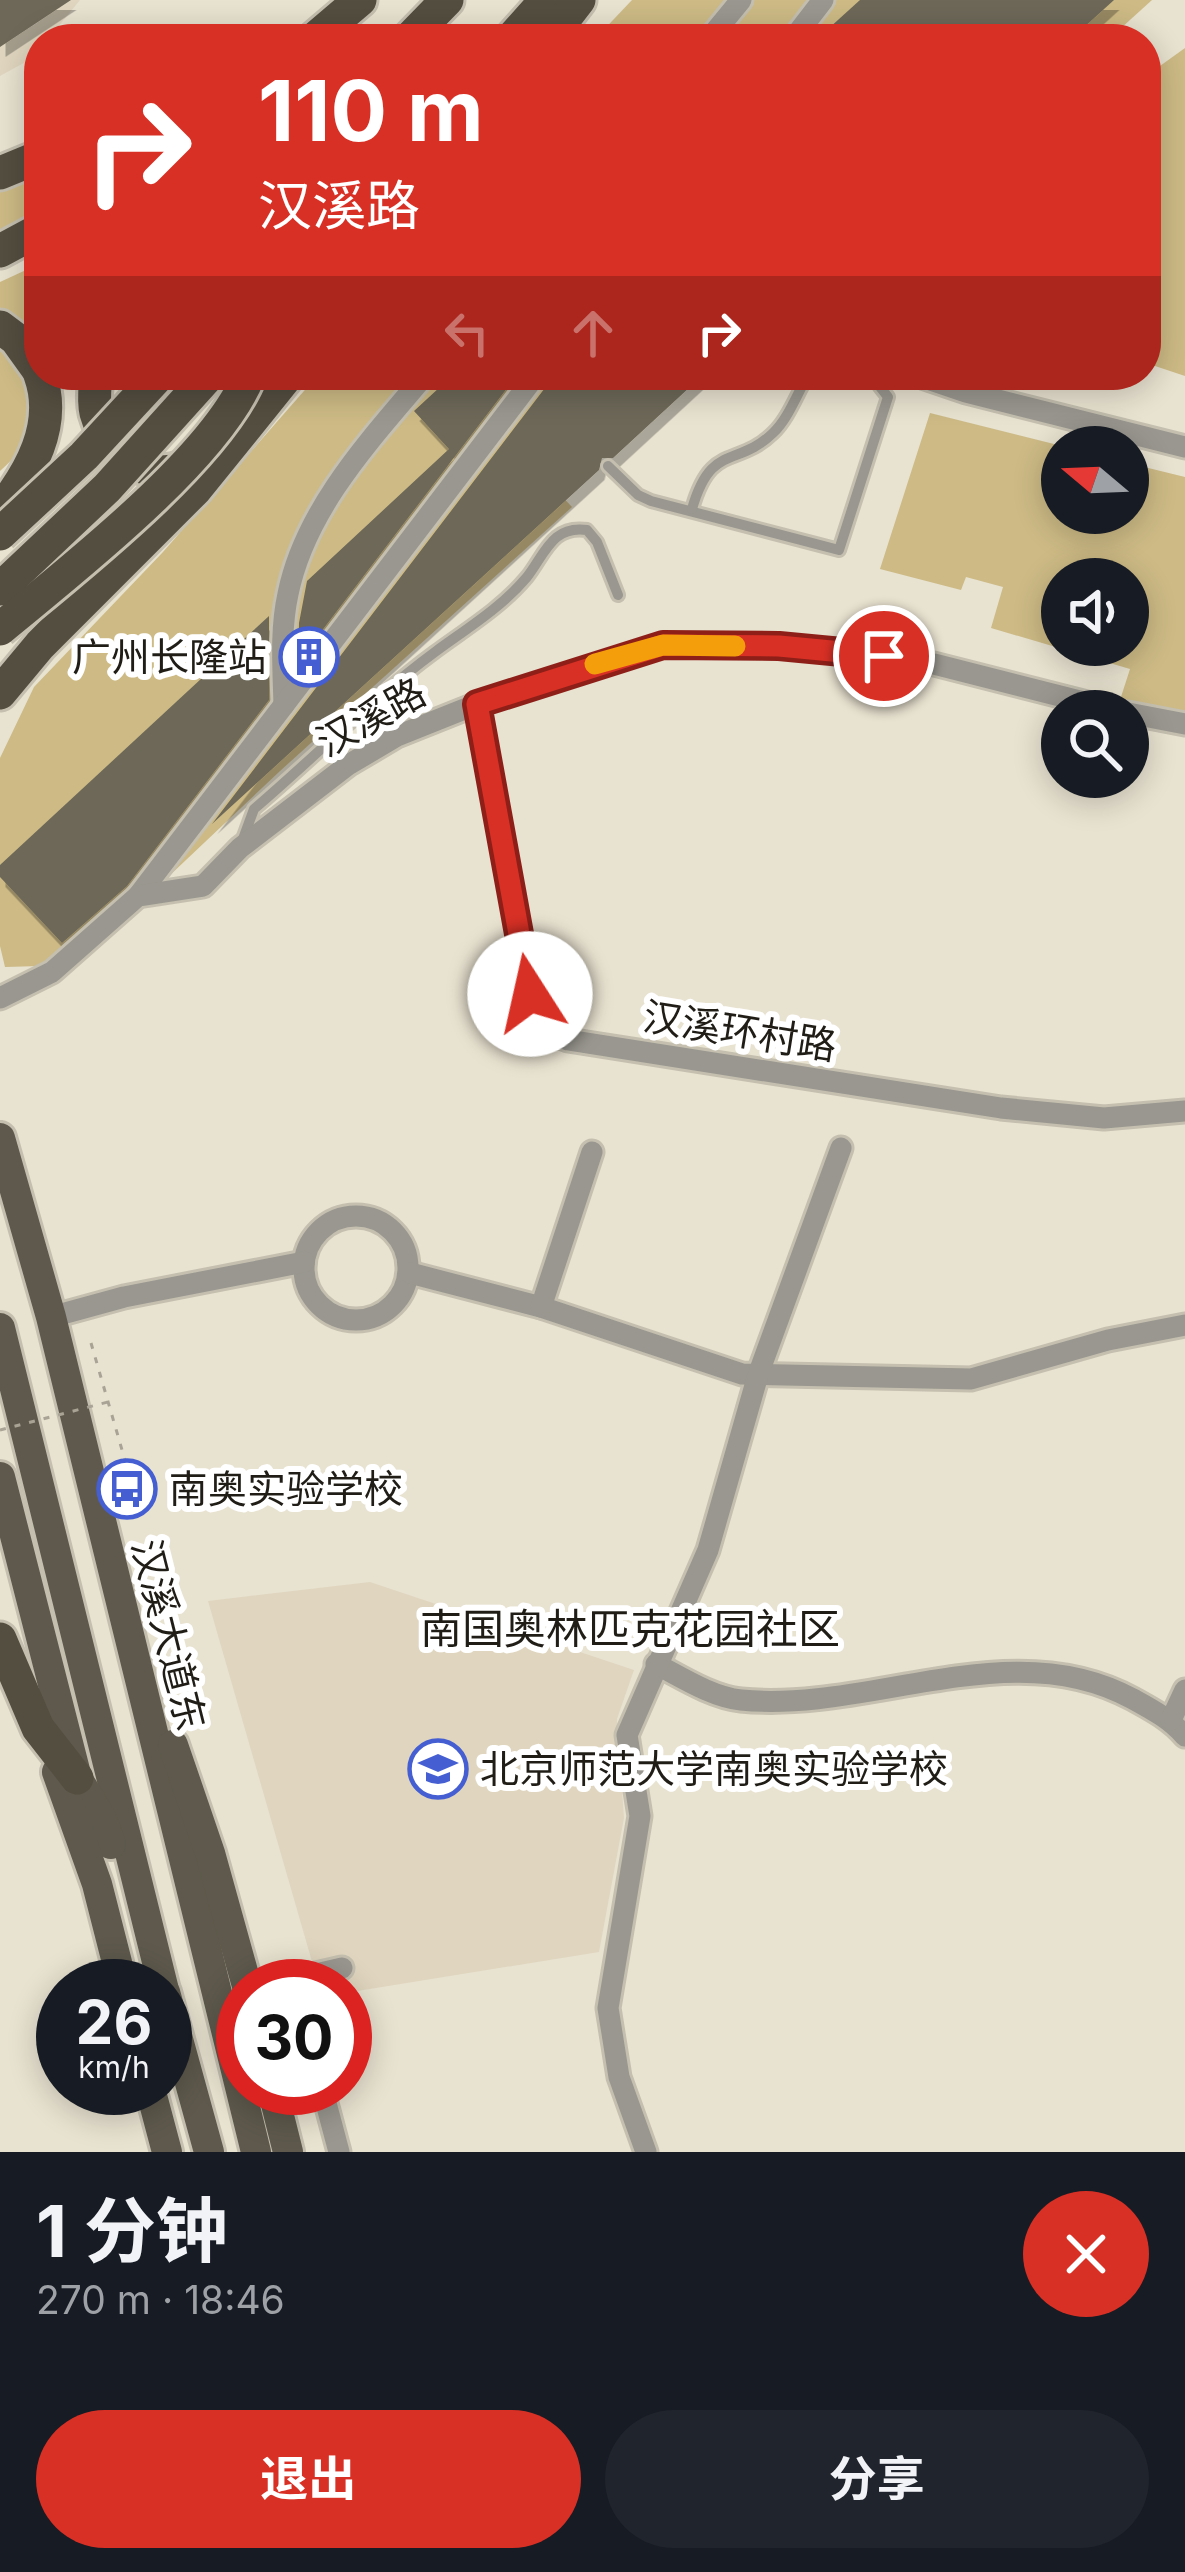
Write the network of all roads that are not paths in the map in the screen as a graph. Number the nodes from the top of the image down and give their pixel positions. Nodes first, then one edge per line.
1 (360, 0) edge
2 (447, 0) edge
3 (470, 0) edge
4 (546, 0) edge
5 (579, 0) edge
6 (741, 0) edge
7 (823, 0) edge
8 (331, 24) edge
9 (424, 24) edge
10 (450, 24) edge
11 (524, 24) edge
12 (561, 24) edge
13 (721, 24) edge
14 (805, 24) edge
15 (0, 327) edge
16 (24, 350) edge
17 (42, 390) edge
18 (96, 390) edge
19 (145, 390) edge
20 (195, 390) edge
21 (243, 390) edge
22 (276, 390) edge
23 (412, 390) edge
24 (525, 390) edge
25 (799, 390) edge
26 (882, 390) edge
27 (964, 390) edge
28 (262, 407) junction
29 (1185, 447) edge
30 (608, 466) dead end
31 (692, 509) junction
32 (0, 511) edge
33 (0, 534) edge
34 (0, 589) edge
35 (618, 595) dead end
36 (0, 629) edge
37 (1041, 692) edge
38 (0, 693) edge
39 (477, 704) junction
40 (284, 705) junction
41 (1149, 717) edge
42 (1185, 724) edge
43 (240, 848) junction
44 (138, 896) junction
45 (0, 998) edge
46 (1185, 1112) edge
47 (0, 1138) edge
48 (841, 1148) dead end
49 (592, 1152) dead end
50 (304, 1262) junction
51 (410, 1273) junction
52 (541, 1307) junction
53 (51, 1317) junction
54 (1185, 1325) edge
55 (0, 1328) edge
56 (758, 1375) junction
57 (0, 1478) edge
58 (124, 1616) junction
59 (0, 1639) edge
60 (656, 1664) junction
61 (1185, 1690) edge
62 (38, 1728) junction
63 (1178, 1728) edge
64 (76, 1778) junction
65 (116, 1959) edge
66 (152, 1959) edge
67 (155, 1959) edge
68 (239, 1959) edge
69 (192, 2090) edge
70 (157, 2115) edge
71 (279, 2115) edge
72 (329, 2115) edge
73 (167, 2152) edge
74 (209, 2152) edge
75 (256, 2152) edge
76 (288, 2152) edge
77 (338, 2152) edge
78 (646, 2152) edge

1 - 8 highway
2 - 9 highway
3 - 10 highway
4 - 11 highway
5 - 12 highway
6 - 13 street
7 - 14 street
15 - 16 highway
17 - 32 highway
18 - 28 highway
19 - 33 highway, bridge
20 - 34 highway, bridge
21 - 36 highway, bridge
22 - 28 highway
23 - 40 street
24 - 40 street
25 - 31 lane
26 - 31 lane
27 - 29 street
28 - 38 highway
30 - 31 lane
35 - 43 lane
37 - 39 street, 汉溪路
39 - 43 street, 汉溪路
39 - 46 street, 汉溪环村路
40 - 44 street
41 - 42 street, 汉溪路
43 - 44 street, 汉溪路
44 - 45 street
47 - 53 main road, 汉溪大道东
48 - 56 street
49 - 52 street
50 - 51 street
50 - 51 street
50 - 53 street
51 - 52 street
52 - 56 street
53 - 58 main road, 汉溪大道东
54 - 56 street
55 - 67 main road
56 - 60 street
57 - 64 main road
58 - 68 main road
58 - 75 main road, 汉溪大道东
59 - 62 highway
60 - 63 street
60 - 78 street
61 - 63 street
62 - 64 highway
62 - 65 main road
64 - 66 main road
69 - 74 main road
70 - 73 main road
71 - 76 main road
72 - 77 street

